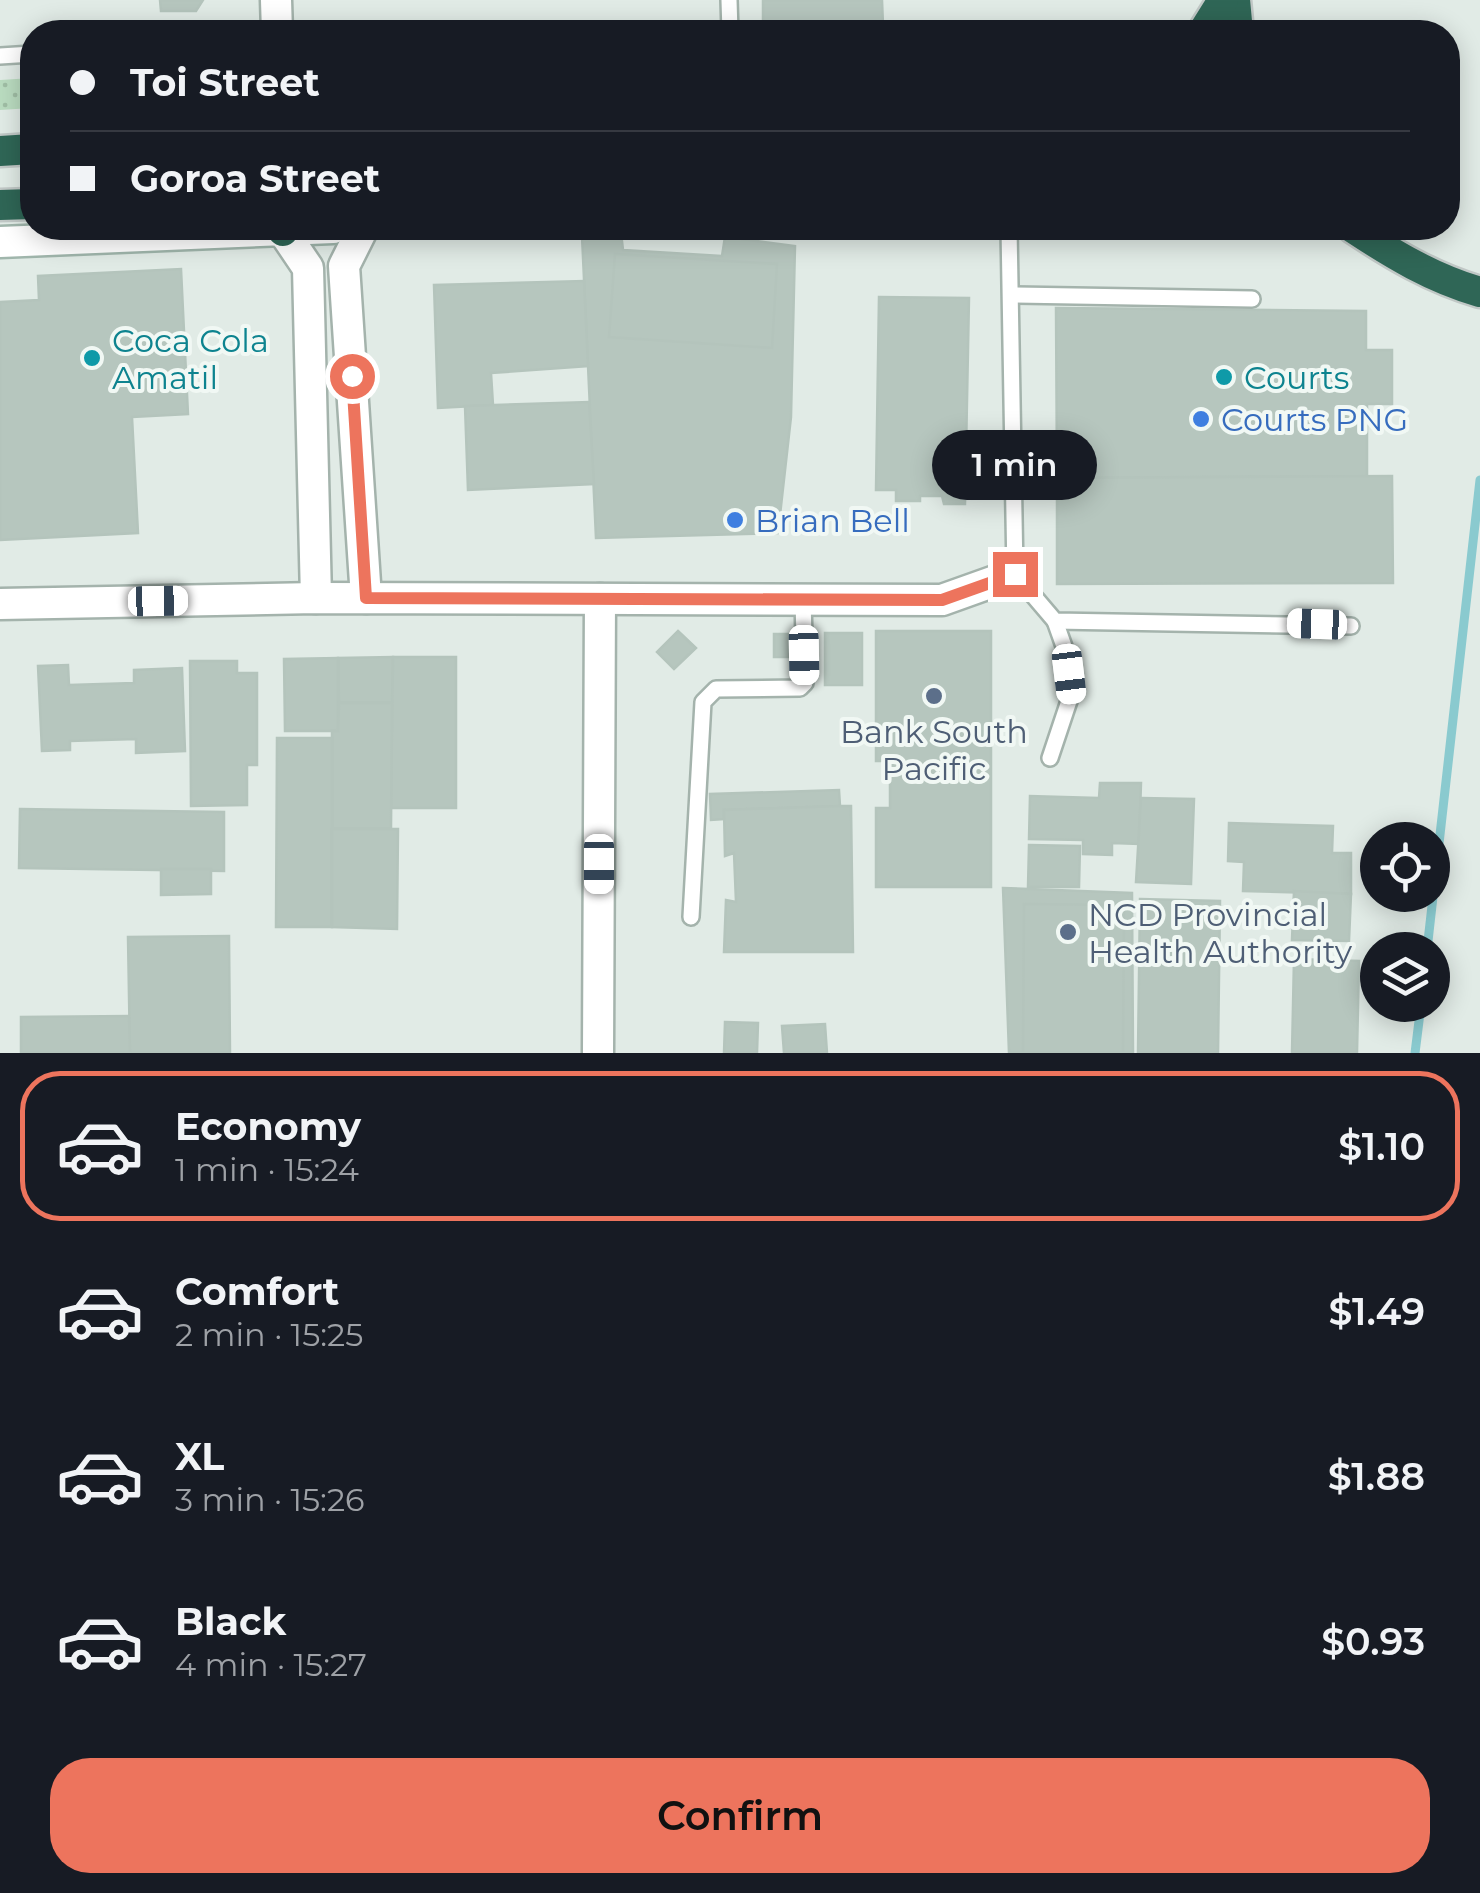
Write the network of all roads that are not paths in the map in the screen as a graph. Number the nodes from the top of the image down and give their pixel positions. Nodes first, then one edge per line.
1 (43, 240) edge
2 (289, 240) edge
3 (358, 240) edge
4 (1009, 240) edge
5 (1371, 240) edge
6 (0, 242) edge
7 (1480, 292) edge
8 (1011, 295) junction
9 (1252, 299) dead end
10 (1015, 574) junction
11 (316, 598) junction
12 (366, 598) junction
13 (804, 598) junction
14 (600, 599) junction
15 (0, 604) edge
16 (1055, 622) junction
17 (1351, 626) dead end
18 (1050, 758) dead end
19 (691, 917) dead end
20 (598, 1053) edge

1 - 6 street
2 - 11 street
3 - 12 street
4 - 8 lane
5 - 7 highway
8 - 9 lane
8 - 10 lane
10 - 13 street
10 - 16 lane
11 - 12 street
11 - 15 street
12 - 14 street
13 - 14 street
13 - 19 lane
14 - 20 street
16 - 17 lane
16 - 18 lane

